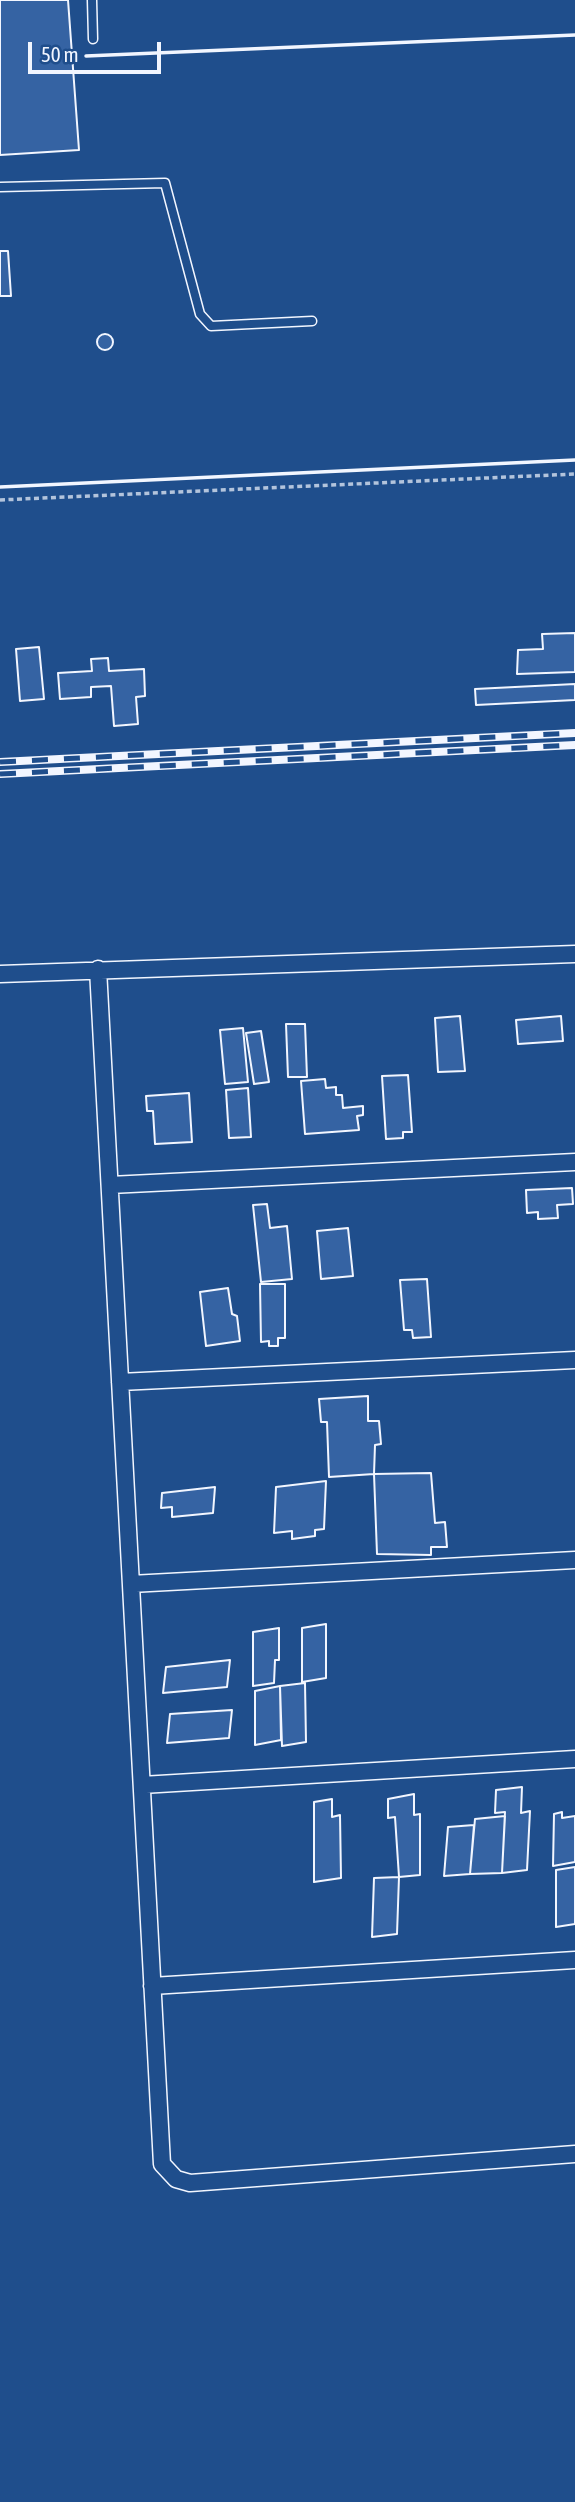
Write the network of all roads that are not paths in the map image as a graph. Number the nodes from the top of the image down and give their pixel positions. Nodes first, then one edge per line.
1 (92, 0) edge
2 (93, 40) dead end
3 (0, 187) edge
4 (312, 321) dead end
5 (575, 954) edge
6 (98, 969) junction
7 (0, 974) edge
8 (575, 1162) edge
9 (110, 1185) junction
10 (575, 1360) edge
11 (120, 1382) junction
12 (575, 1560) edge
13 (131, 1584) junction
14 (575, 1759) edge
15 (142, 1785) junction
16 (575, 1960) edge
17 (152, 1986) junction
18 (575, 2154) edge

1 - 2 lane
3 - 4 lane
5 - 6 street
6 - 7 street
6 - 9 street
8 - 9 street
9 - 11 street
10 - 11 street
11 - 13 street
12 - 13 street
13 - 15 street
14 - 15 street
15 - 17 street
16 - 17 street
17 - 18 street

